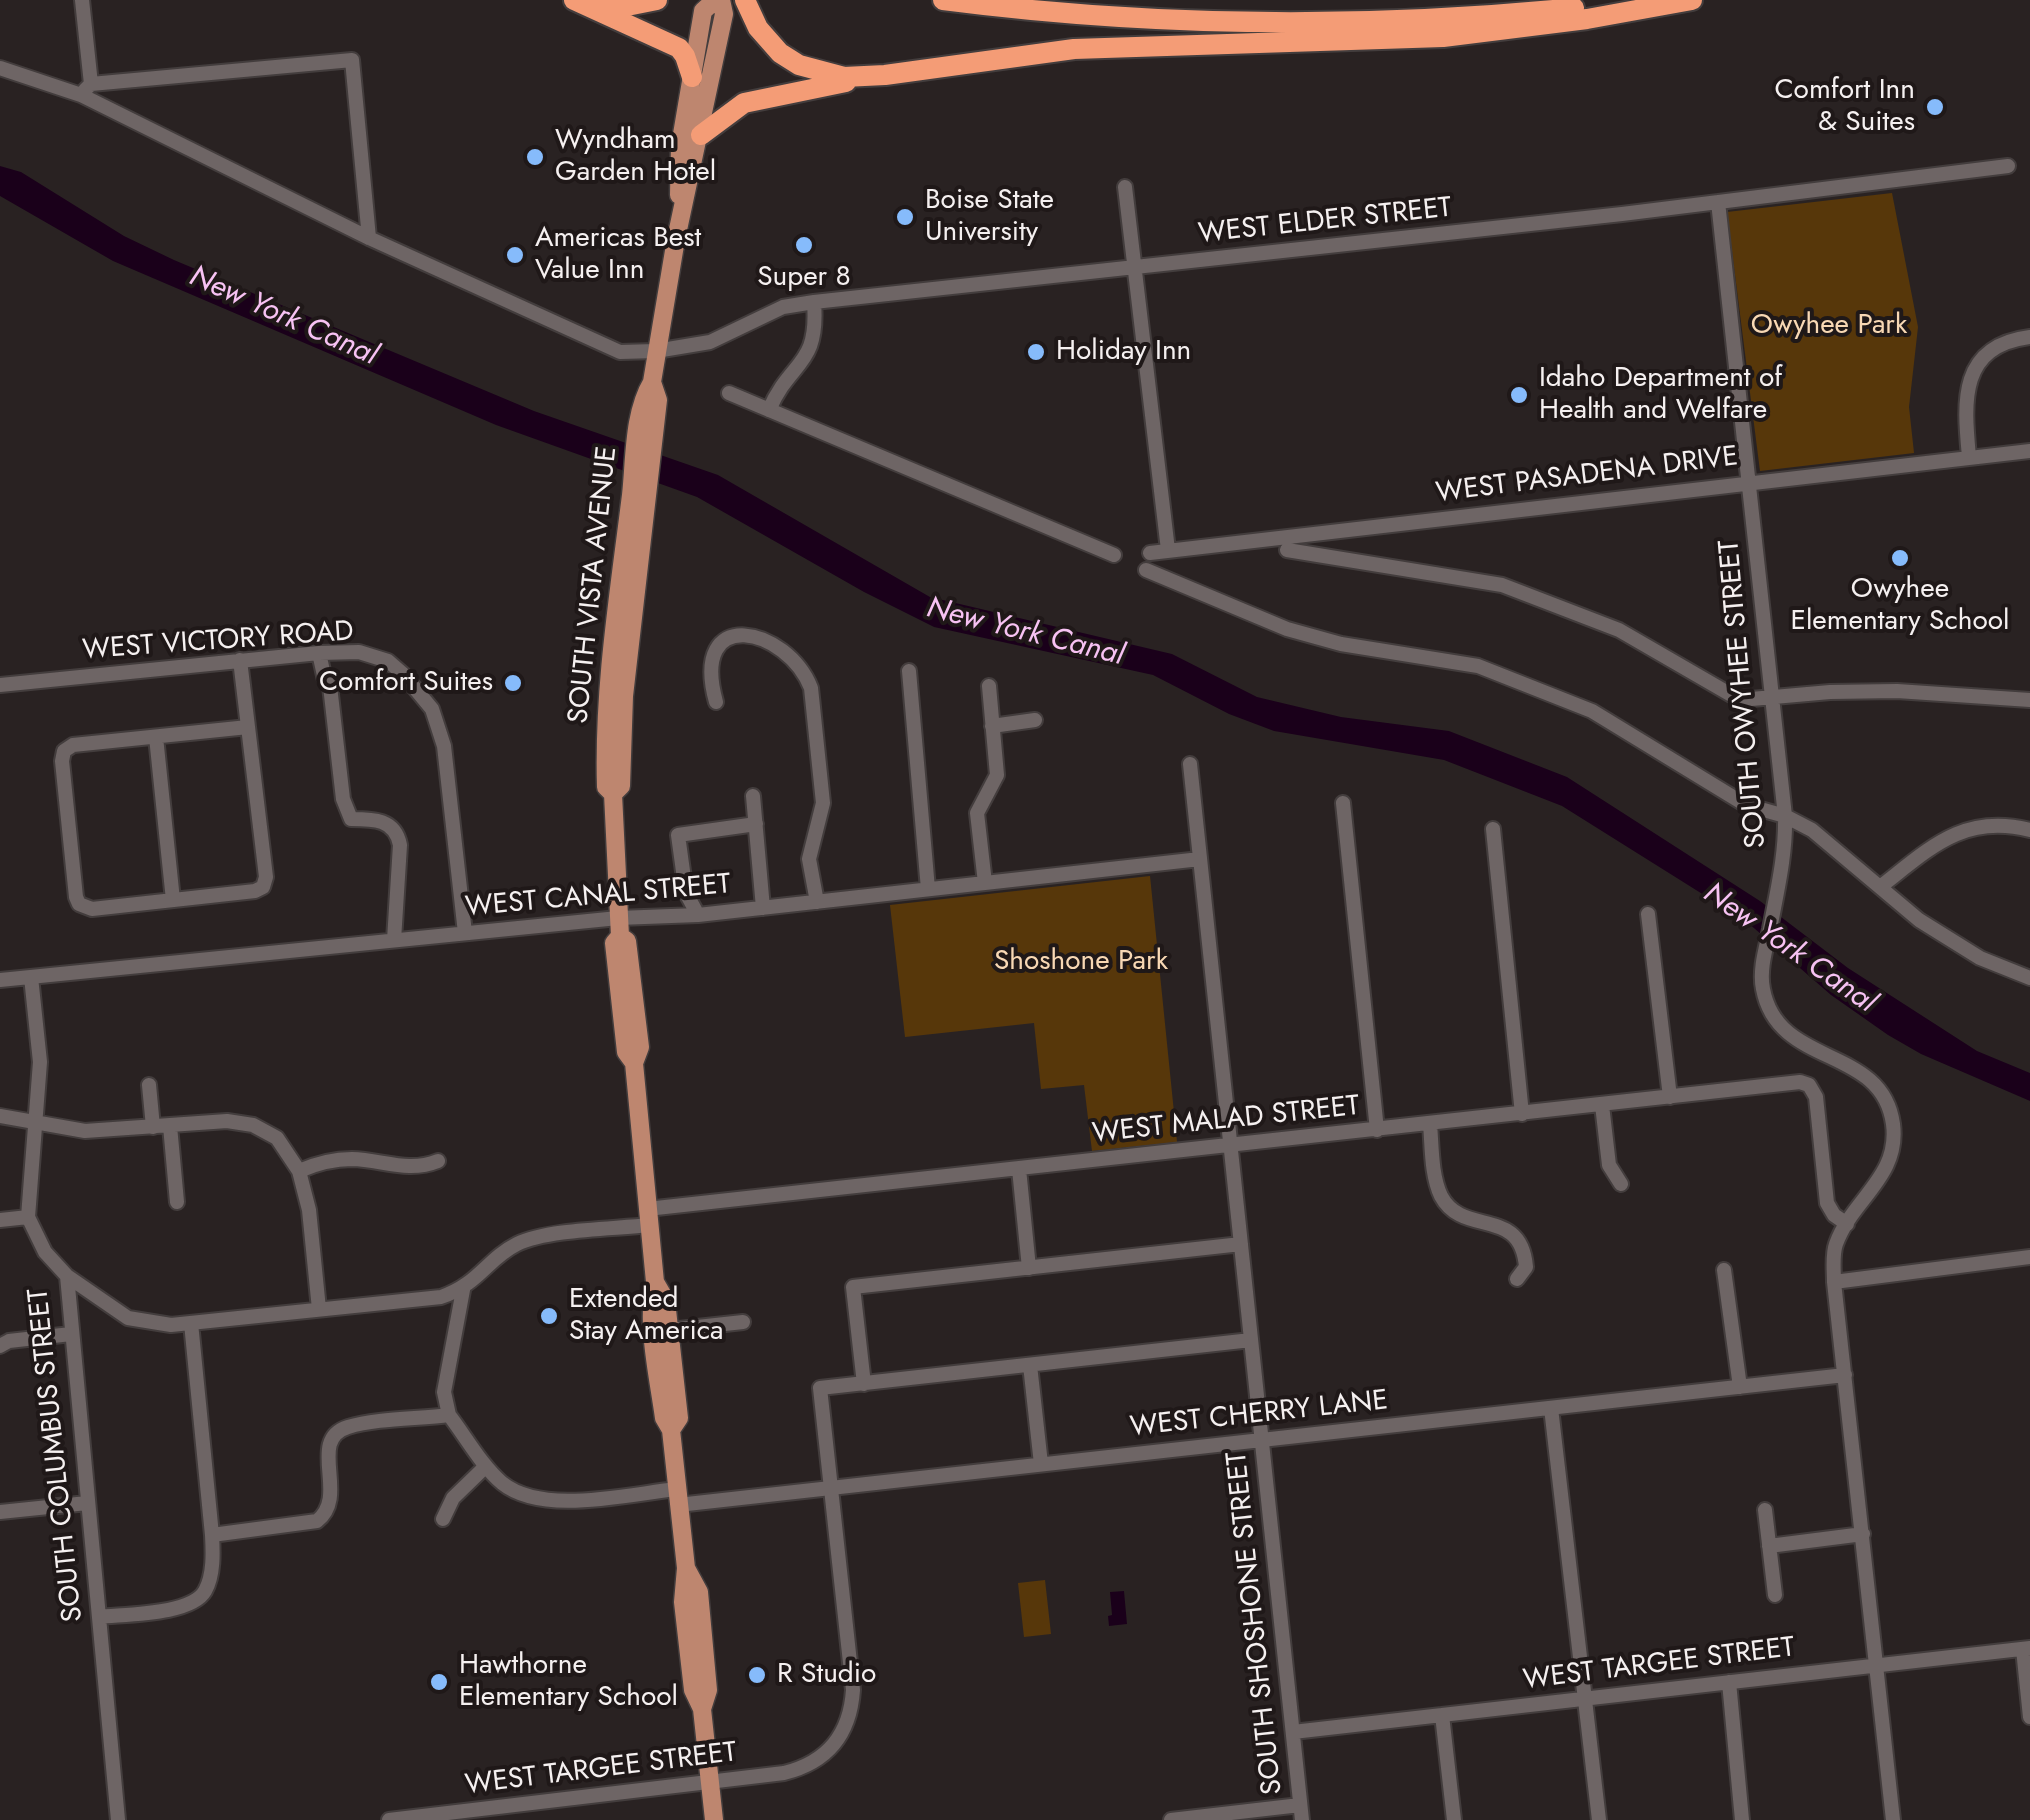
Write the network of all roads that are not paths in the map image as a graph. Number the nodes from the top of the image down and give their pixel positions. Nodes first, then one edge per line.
1 (82, 0) edge
2 (574, 0) edge
3 (657, 0) edge
4 (718, 0) edge
5 (942, 0) edge
6 (1658, 0) edge
7 (1692, 0) edge
8 (746, 1) edge
9 (0, 68) edge
10 (885, 75) junction
11 (692, 77) junction
12 (86, 89) junction
13 (701, 135) junction
14 (2008, 166) dead end
15 (1126, 187) dead end
16 (1718, 202) junction
17 (679, 226) junction
18 (369, 238) junction
19 (1134, 269) junction
20 (814, 302) junction
21 (2030, 336) edge
22 (656, 351) junction
23 (729, 393) dead end
24 (769, 410) junction
25 (2030, 451) edge
26 (1969, 458) junction
27 (1750, 482) junction
28 (1168, 550) junction
29 (1287, 550) dead end
30 (1150, 552) dead end
31 (1114, 555) dead end
32 (1146, 570) dead end
33 (319, 653) junction
34 (240, 660) junction
35 (908, 671) dead end
36 (0, 685) edge
37 (989, 686) dead end
38 (1772, 698) junction
39 (2030, 700) edge
40 (716, 702) dead end
41 (1035, 720) dead end
42 (992, 726) junction
43 (248, 727) junction
44 (156, 737) junction
45 (1190, 764) dead end
46 (753, 796) dead end
47 (1343, 803) dead end
48 (1785, 816) junction
49 (756, 824) junction
50 (1493, 829) dead end
51 (2030, 830) edge
52 (1200, 859) junction
53 (986, 883) junction
54 (1880, 888) junction
55 (928, 890) junction
56 (173, 900) junction
57 (817, 902) junction
58 (764, 908) junction
59 (1648, 914) dead end
60 (698, 915) junction
61 (619, 927) junction
62 (465, 933) junction
63 (394, 940) junction
64 (31, 977) junction
65 (2030, 978) edge
66 (0, 980) edge
67 (149, 1084) dead end
68 (1670, 1096) junction
69 (1602, 1105) junction
70 (1522, 1114) junction
71 (0, 1116) edge
72 (35, 1123) junction
73 (1430, 1124) junction
74 (170, 1126) junction
75 (152, 1127) junction
76 (1377, 1130) junction
77 (1231, 1146) junction
78 (438, 1160) dead end
79 (1019, 1169) junction
80 (299, 1171) junction
81 (1621, 1184) dead end
82 (176, 1202) dead end
83 (28, 1217) junction
84 (648, 1217) junction
85 (0, 1220) edge
86 (1847, 1224) junction
87 (1241, 1244) junction
88 (2030, 1257) edge
89 (1029, 1268) junction
90 (1724, 1270) dead end
91 (67, 1276) junction
92 (1518, 1279) dead end
93 (656, 1282) junction
94 (1834, 1282) junction
95 (462, 1290) junction
96 (320, 1309) junction
97 (743, 1322) dead end
98 (191, 1323) junction
99 (670, 1330) junction
100 (72, 1334) junction
101 (1251, 1340) junction
102 (0, 1346) edge
103 (1030, 1365) junction
104 (1845, 1375) junction
105 (864, 1384) junction
106 (1740, 1387) junction
107 (1552, 1408) junction
108 (449, 1415) junction
109 (671, 1430) junction
110 (1262, 1440) junction
111 (1040, 1464) junction
112 (486, 1466) junction
113 (831, 1488) junction
114 (678, 1497) junction
115 (87, 1503) junction
116 (1765, 1510) dead end
117 (0, 1512) edge
118 (443, 1519) dead end
119 (1863, 1534) junction
120 (212, 1535) junction
121 (1769, 1546) junction
122 (1775, 1595) dead end
123 (99, 1616) junction
124 (2026, 1649) edge
125 (1876, 1666) junction
126 (1729, 1682) junction
127 (1586, 1699) junction
128 (1442, 1715) junction
129 (2030, 1717) edge
130 (1293, 1732) junction
131 (710, 1782) junction
132 (1301, 1813) edge
133 (425, 1818) edge
134 (118, 1820) edge
135 (390, 1820) edge
136 (714, 1820) edge
137 (1171, 1820) edge
138 (1454, 1820) edge
139 (1599, 1820) edge
140 (1742, 1820) edge
141 (1894, 1820) edge

1 - 12 street
2 - 3 highway
2 - 11 highway
4 - 11 main road, SOUTH VISTA AVENUE
4 - 13 main road, SOUTH VISTA AVENUE
5 - 6 highway
7 - 10 highway
8 - 10 highway
9 - 12 street
10 - 13 highway
11 - 17 main road, SOUTH VISTA AVENUE
12 - 18 street, WEST ELDER STREET
12 - 18 street
13 - 17 main road, SOUTH VISTA AVENUE
14 - 16 street, WEST ELDER STREET
15 - 19 street
16 - 19 street, WEST ELDER STREET
16 - 27 street, SOUTH OWYHEE STREET
17 - 22 main road, SOUTH VISTA AVENUE
18 - 22 street, WEST ELDER STREET
19 - 20 street, WEST ELDER STREET
19 - 28 street
20 - 22 street, WEST ELDER STREET
20 - 24 street
21 - 26 street
22 - 61 main road, SOUTH VISTA AVENUE
23 - 24 street
24 - 31 street
25 - 26 street, WEST PASADENA DRIVE
26 - 27 street, WEST PASADENA DRIVE
27 - 28 street, WEST PASADENA DRIVE
27 - 38 street, SOUTH OWYHEE STREET
28 - 30 street, WEST PASADENA DRIVE
29 - 38 street
32 - 48 street
33 - 34 street, WEST VICTORY ROAD
33 - 62 street, WEST VICTORY ROAD
33 - 63 street
34 - 36 street, WEST VICTORY ROAD
34 - 43 street
35 - 55 street
37 - 42 street
38 - 39 street
38 - 48 street, SOUTH OWYHEE STREET
40 - 57 street
41 - 42 street
42 - 53 street
43 - 44 street
43 - 56 street
44 - 56 street
44 - 56 street
45 - 52 street, SOUTH SHOSHONE STREET
46 - 49 street
47 - 76 street
48 - 54 street
48 - 86 street, SOUTH OWYHEE STREET
49 - 58 street
49 - 60 street
50 - 70 street
51 - 54 street
52 - 53 street, WEST CANAL STREET
52 - 77 street, SOUTH SHOSHONE STREET
53 - 55 street, WEST CANAL STREET
54 - 65 street
55 - 57 street, WEST CANAL STREET
57 - 58 street, WEST CANAL STREET
58 - 60 street, WEST CANAL STREET
59 - 68 street
60 - 61 street, WEST CANAL STREET
61 - 62 street, WEST CANAL STREET
61 - 84 main road, SOUTH VISTA AVENUE
62 - 63 street, WEST CANAL STREET
63 - 64 street, WEST CANAL STREET
64 - 66 street, WEST CANAL STREET
64 - 72 street
67 - 75 street
68 - 69 street, WEST MALAD STREET
68 - 86 street, WEST MALAD STREET
69 - 70 street, WEST MALAD STREET
69 - 81 street
70 - 73 street, WEST MALAD STREET
71 - 72 street
72 - 75 street
72 - 83 street
73 - 76 street, WEST MALAD STREET
73 - 92 street
74 - 75 street
74 - 80 street
74 - 82 street
76 - 77 street, WEST MALAD STREET
77 - 79 street, WEST MALAD STREET
77 - 87 street, SOUTH SHOSHONE STREET
78 - 80 street
79 - 84 street, WEST MALAD STREET
79 - 89 street
80 - 96 street
83 - 85 street
83 - 91 street, SOUTH COLUMBUS STREET
84 - 93 main road, SOUTH VISTA AVENUE
84 - 95 street, WEST MALAD STREET
86 - 94 street, SOUTH OWYHEE STREET
87 - 89 street
87 - 101 street, SOUTH SHOSHONE STREET
88 - 94 street
89 - 105 street
90 - 106 street
91 - 98 street, WEST MALAD STREET
91 - 100 street, SOUTH COLUMBUS STREET
93 - 99 main road, SOUTH VISTA AVENUE
93 - 109 main road, SOUTH VISTA AVENUE
94 - 104 street, SOUTH OWYHEE STREET
95 - 96 street, WEST MALAD STREET
95 - 108 street
96 - 98 street, WEST MALAD STREET
97 - 99 street
98 - 120 street
99 - 109 main road, SOUTH VISTA AVENUE
100 - 102 street
100 - 115 street, SOUTH COLUMBUS STREET
101 - 103 street
101 - 110 street, SOUTH SHOSHONE STREET
103 - 105 street
103 - 111 street
104 - 106 street, WEST CHERRY LANE
104 - 119 street, SOUTH OWYHEE STREET
105 - 113 street
106 - 107 street, WEST CHERRY LANE
107 - 110 street, WEST CHERRY LANE
107 - 127 street
108 - 112 street, WEST CHERRY LANE
108 - 120 street
109 - 114 main road, SOUTH VISTA AVENUE
110 - 111 street, WEST CHERRY LANE
110 - 130 street, SOUTH SHOSHONE STREET
111 - 113 street, WEST CHERRY LANE
112 - 114 street, WEST CHERRY LANE
112 - 118 street
113 - 114 street, WEST CHERRY LANE
113 - 131 street, WEST TARGEE STREET
114 - 131 main road, SOUTH VISTA AVENUE
115 - 117 street
115 - 123 street, SOUTH COLUMBUS STREET
116 - 121 street
119 - 121 street
119 - 125 street, SOUTH OWYHEE STREET
120 - 123 street
121 - 122 street
123 - 134 street, SOUTH COLUMBUS STREET
124 - 125 street, WEST TARGEE STREET
124 - 129 street
125 - 126 street, WEST TARGEE STREET
125 - 141 street, SOUTH OWYHEE STREET
126 - 127 street, WEST TARGEE STREET
126 - 140 street
127 - 128 street, WEST TARGEE STREET
127 - 139 street
128 - 130 street, WEST TARGEE STREET
128 - 138 street
130 - 132 street, SOUTH SHOSHONE STREET
131 - 133 street, WEST TARGEE STREET
131 - 136 main road, SOUTH VISTA AVENUE
132 - 137 street
133 - 135 street, WEST TARGEE STREET

